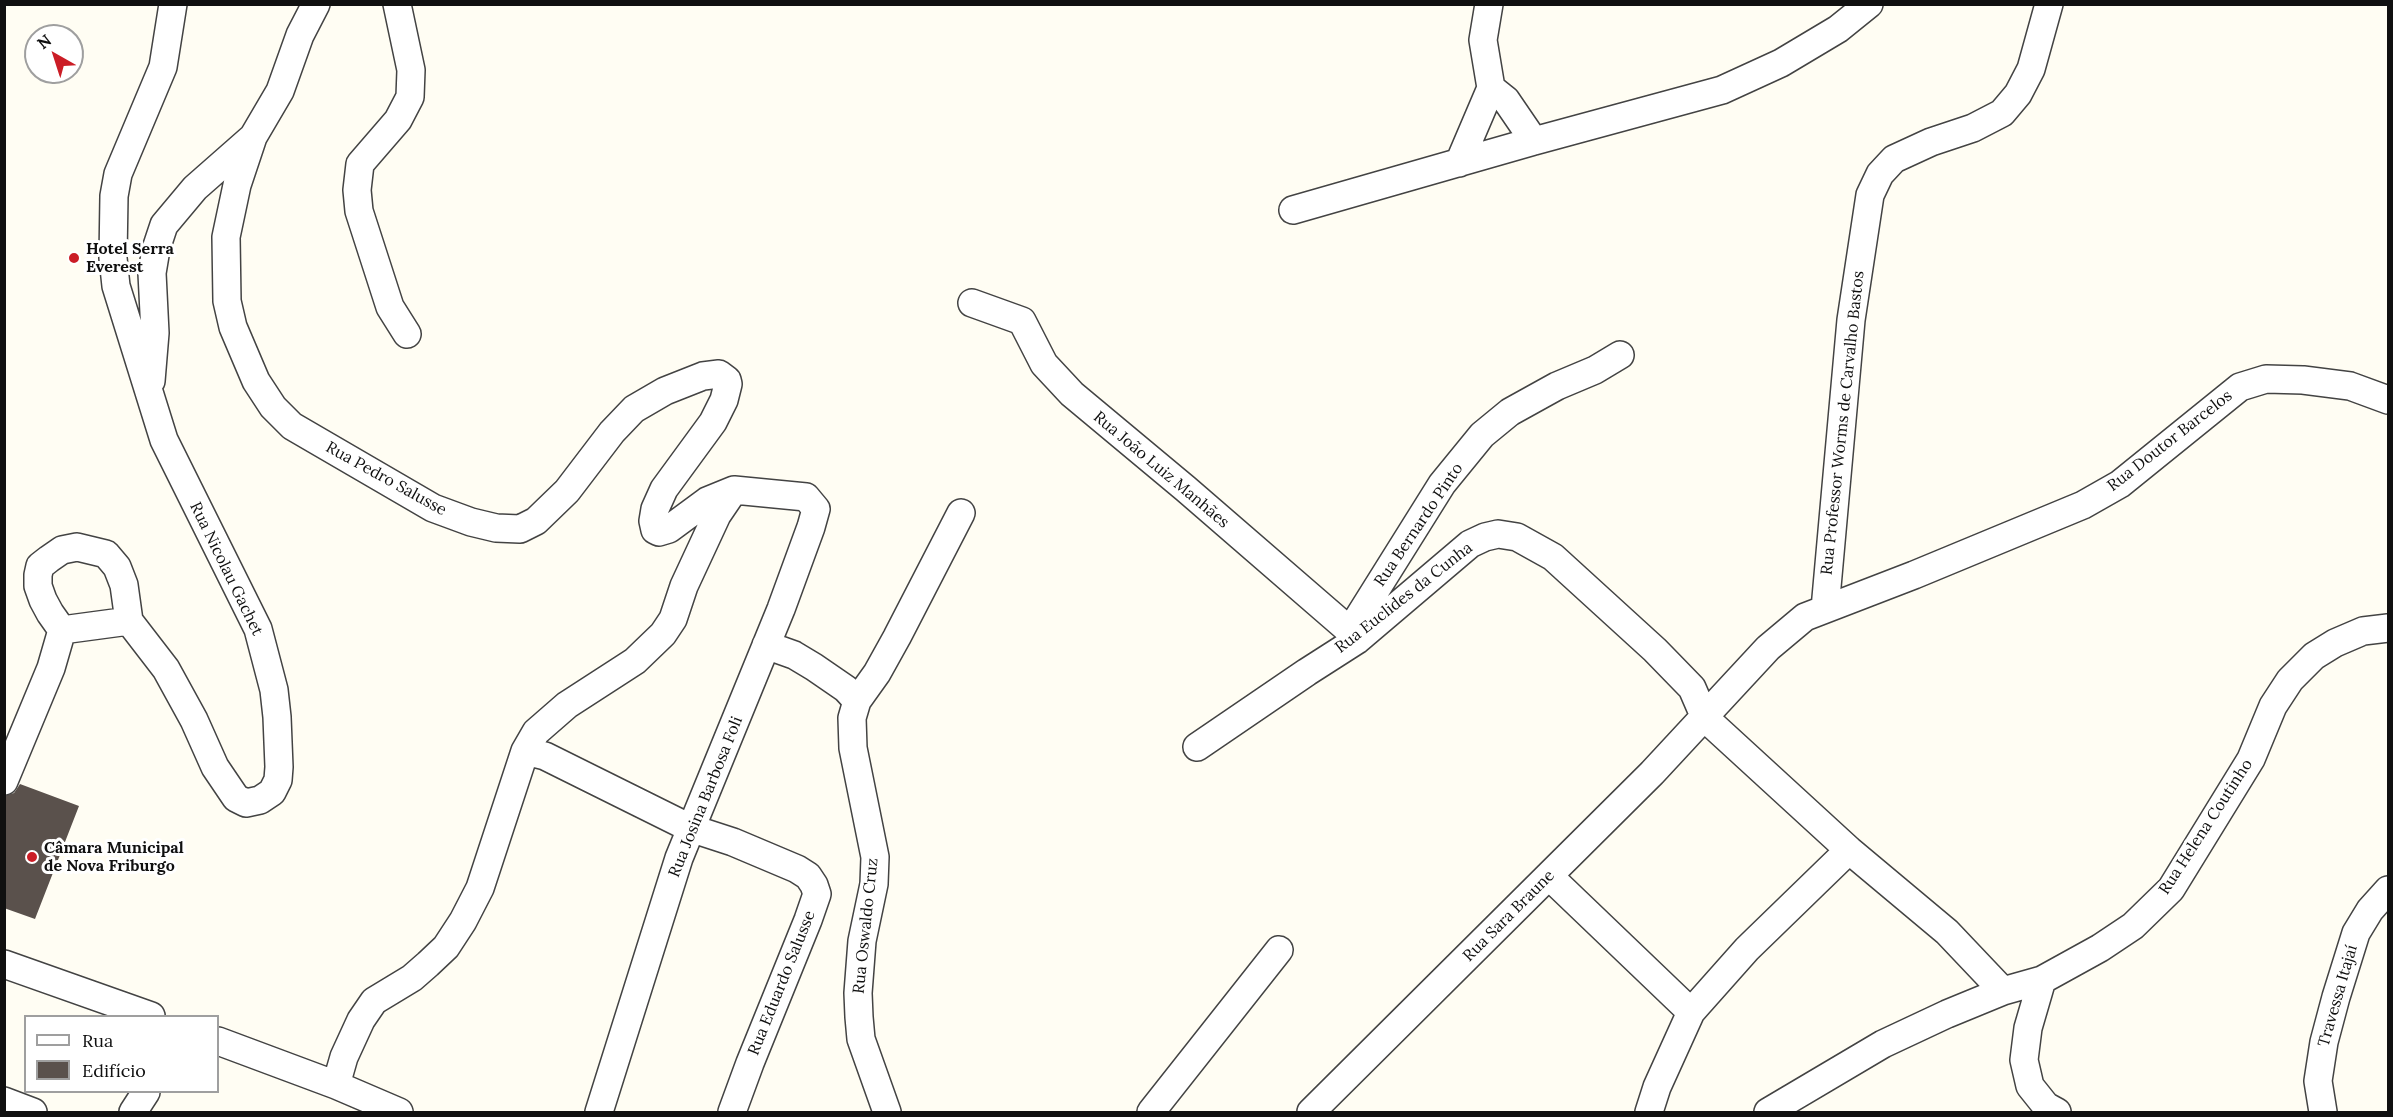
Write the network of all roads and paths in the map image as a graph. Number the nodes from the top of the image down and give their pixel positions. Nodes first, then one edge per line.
1 (173, 4) edge
2 (316, 4) edge
3 (398, 4) edge
4 (1489, 4) edge
5 (1869, 4) edge
6 (2049, 4) edge
7 (1491, 88) junction
8 (253, 136) junction
9 (1534, 141) junction
10 (1459, 163) junction
11 (1293, 210) dead end
12 (972, 303) dead end
13 (407, 334) dead end
14 (1620, 355) dead end
15 (149, 392) junction
16 (2388, 400) edge
17 (734, 490) junction
18 (798, 496) joint
19 (961, 513) dead end
20 (1825, 609) junction
21 (129, 621) junction
22 (2388, 628) edge
23 (62, 630) junction
24 (1353, 635) junction
25 (766, 645) junction
26 (857, 701) junction
27 (1704, 718) junction
28 (1197, 747) dead end
29 (525, 751) junction
30 (4, 781) edge
31 (690, 828) junction
32 (1849, 850) junction
33 (1549, 876) junction
34 (2388, 890) edge
35 (1279, 950) dead end
36 (4, 964) edge
37 (2042, 980) junction
38 (2003, 991) junction
39 (1691, 1012) junction
40 (145, 1015) edge
41 (219, 1041) edge
42 (336, 1085) junction
43 (145, 1093) edge
44 (4, 1101) edge
45 (386, 1110) edge
46 (33, 1113) edge
47 (133, 1113) edge
48 (599, 1113) edge
49 (732, 1113) edge
50 (887, 1113) edge
51 (1151, 1113) edge
52 (1311, 1113) edge
53 (1649, 1113) edge
54 (1768, 1113) edge
55 (2057, 1113) edge
56 (2323, 1113) edge

1 - 15 street
2 - 8 street
3 - 13 street
4 - 7 street
5 - 9 street
6 - 20 street, Rua Professor Worms de Carvalho Bastos
7 - 9 street
7 - 10 street
8 - 15 street
8 - 17 street, Rua Pedro Salusse
9 - 10 street
10 - 11 street
12 - 24 street, Rua João Luiz Manhães
14 - 24 street, Rua Bernardo Pinto
15 - 21 street, Rua Nicolau Gachet
16 - 20 street, Rua Doutor Barcelos
17 - 18 street, Rua Pedro Salusse
17 - 29 street
18 - 25 street, Rua Josina Barbosa Foli
19 - 26 street, Rua Oswaldo Cruz
20 - 27 street, Rua Sara Braune
21 - 23 street
21 - 23 street
22 - 37 street, Rua Helena Coutinho
23 - 30 street
24 - 27 street, Rua Euclides da Cunha
24 - 28 street, Rua Euclides da Cunha
25 - 26 street
25 - 31 street, Rua Josina Barbosa Foli
26 - 50 street, Rua Oswaldo Cruz
27 - 32 street
27 - 33 street, Rua Sara Braune
29 - 31 street, Rua Eduardo Salusse
29 - 42 street
31 - 48 street, Rua Josina Barbosa Foli
31 - 49 street, Rua Eduardo Salusse
32 - 38 street
32 - 39 street
33 - 39 street
33 - 52 street, Rua Sara Braune
34 - 56 street, Travessa Itajaí
35 - 51 street
36 - 40 street
37 - 38 street, Rua Helena Coutinho
37 - 55 street
38 - 54 street, Rua Helena Coutinho
39 - 53 street
41 - 42 street
42 - 45 street
43 - 47 street
44 - 46 street

